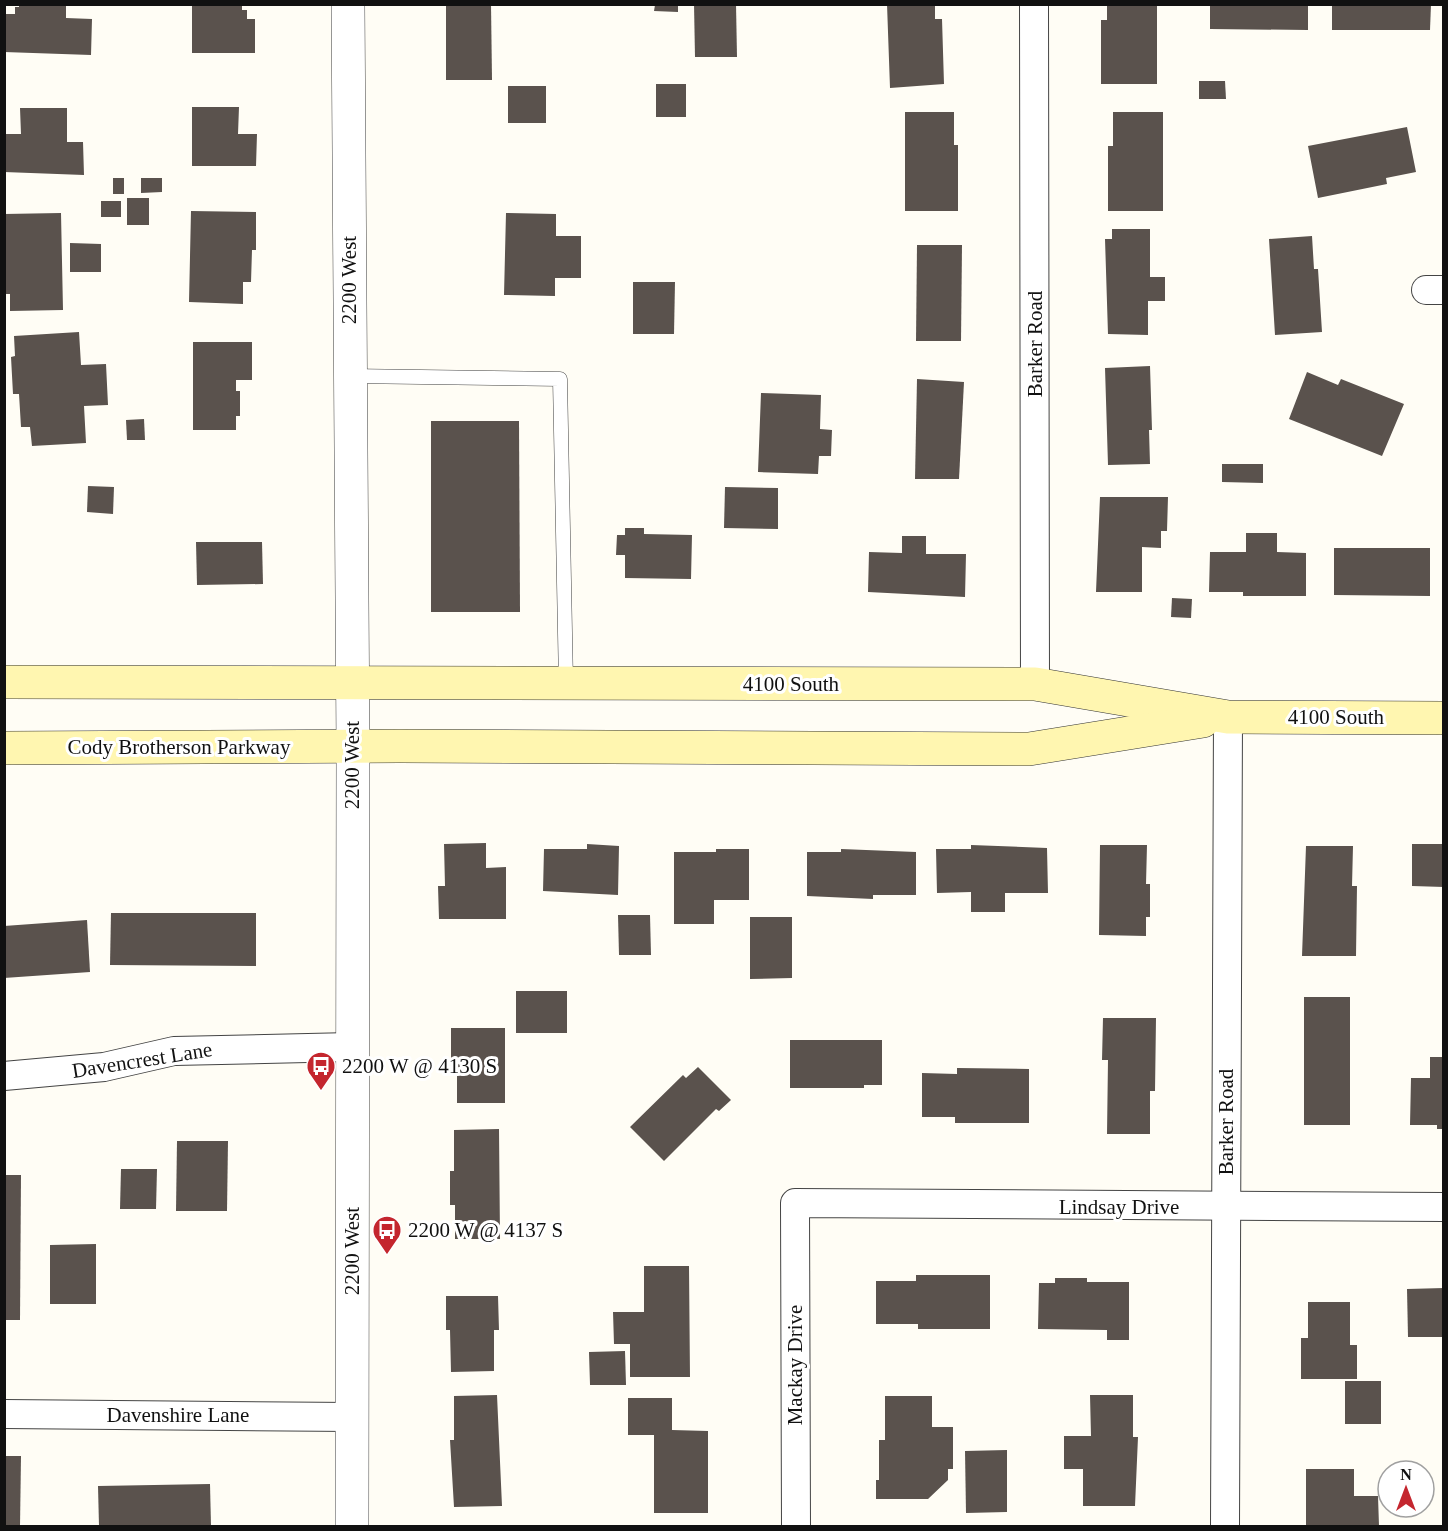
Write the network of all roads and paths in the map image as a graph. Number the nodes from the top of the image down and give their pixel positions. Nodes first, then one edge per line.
1 (348, 4) edge
2 (1034, 4) edge
3 (350, 376) junction
4 (352, 681) junction
5 (4, 682) edge
6 (566, 683) junction
7 (1035, 684) junction
8 (1228, 717) junction
9 (1443, 718) edge
10 (352, 746) junction
11 (4, 748) edge
12 (351, 1047) junction
13 (4, 1076) edge
14 (795, 1203) joint
15 (1226, 1207) junction
16 (1443, 1207) edge
17 (4, 1414) edge
18 (352, 1417) junction
19 (352, 1527) edge
20 (796, 1527) edge
21 (1225, 1527) edge

1 - 3 street, 2200 West
2 - 7 street, Barker Road
3 - 4 street, 2200 West
3 - 6 lane
4 - 5 main road
4 - 6 main road, 4100 South
4 - 10 street, 2200 West
6 - 7 main road, 4100 South
7 - 8 main road, 4100 South
8 - 9 main road, 4100 South
8 - 10 main road, 4100 South
8 - 15 street, Barker Road
10 - 11 main road, Cody Brotherson Parkway
10 - 12 street, 2200 West
12 - 13 street, Davencrest Lane
12 - 18 street, 2200 West
14 - 15 street, Lindsay Drive
14 - 20 street, Mackay Drive
15 - 16 street, Lindsay Drive
15 - 21 street, Barker Road
17 - 18 street, Davenshire Lane
18 - 19 street, 2200 West

